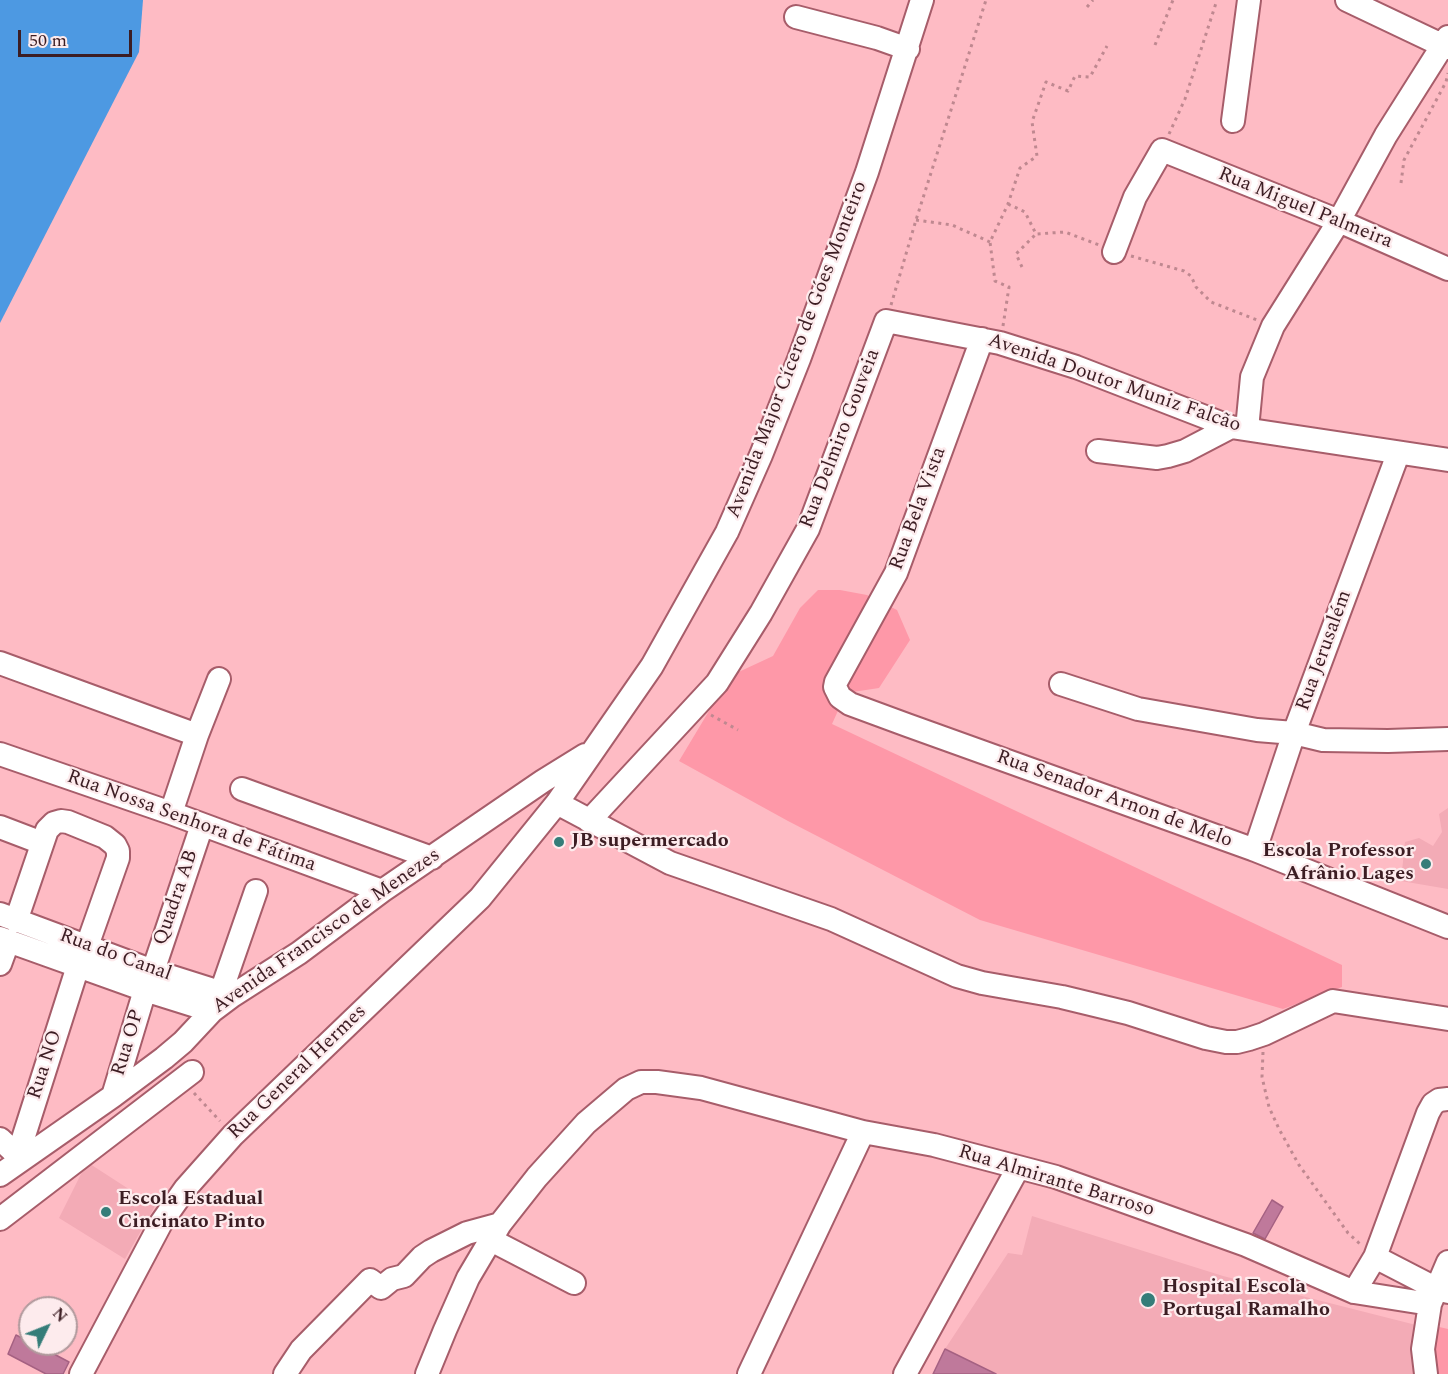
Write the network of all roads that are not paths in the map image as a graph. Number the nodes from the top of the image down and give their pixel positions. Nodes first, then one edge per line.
1 (922, 0) edge
2 (1250, 0) edge
3 (1347, 0) edge
4 (796, 17) dead end
5 (1446, 43) edge
6 (908, 49) junction
7 (1233, 121) dead end
8 (1339, 222) junction
9 (1114, 252) road end
10 (1448, 269) edge
11 (886, 321) joint
12 (991, 341) junction
13 (1239, 428) junction
14 (1098, 451) dead end
15 (1398, 454) junction
16 (1448, 460) edge
17 (0, 663) edge
18 (841, 672) joint
19 (219, 679) dead end
20 (1061, 684) dead end
21 (1294, 733) junction
22 (197, 735) junction
23 (1448, 739) edge
24 (591, 751) junction
25 (0, 754) edge
26 (543, 781) junction
27 (242, 789) dead end
28 (559, 799) junction
29 (171, 813) junction
30 (589, 821) junction
31 (202, 825) junction
32 (0, 827) edge
33 (42, 843) junction
34 (1255, 850) junction
35 (432, 858) junction
36 (256, 891) dead end
37 (382, 891) junction
38 (1448, 927) edge
39 (6, 929) edge
40 (83, 956) junction
41 (0, 964) edge
42 (149, 981) junction
43 (222, 999) junction
44 (1448, 1019) edge
45 (187, 1076) road end
46 (113, 1096) junction
47 (1448, 1099) edge
48 (82, 1117) junction
49 (863, 1131) junction
50 (0, 1139) edge
51 (102, 1142) junction
52 (11, 1165) edge
53 (1018, 1168) junction
54 (0, 1220) edge
55 (495, 1232) junction
56 (1375, 1257) junction
57 (1448, 1262) edge
58 (574, 1283) dead end
59 (1354, 1292) junction
60 (1438, 1295) edge
61 (81, 1374) edge
62 (285, 1374) edge
63 (427, 1374) edge
64 (749, 1374) edge
65 (905, 1374) edge
66 (1426, 1374) edge

1 - 6 street, Avenida Major Cícero de Góes Monteiro
2 - 7 street
3 - 5 street
4 - 6 street
5 - 8 street
6 - 24 street, Avenida Major Cícero de Góes Monteiro
8 - 9 street, Rua Miguel Palmeira
8 - 10 street, Rua Miguel Palmeira
8 - 13 street
11 - 12 street, Avenida Doutor Muniz Falcão
11 - 30 street, Rua Delmiro Gouveia
12 - 13 street, Avenida Doutor Muniz Falcão
12 - 18 street, Rua Bela Vista
13 - 14 street
13 - 15 street, Avenida Doutor Muniz Falcão
15 - 16 street, Avenida Doutor Muniz Falcão
15 - 21 street, Rua Jerusalém
17 - 22 street
18 - 34 street, Rua Senador Arnon de Melo
19 - 22 street
20 - 21 street
21 - 23 street
21 - 34 street, Rua Jerusalém
22 - 29 street
24 - 26 street, Avenida Francisco de Menezes
24 - 28 street, Avenida Major Cícero de Góes Monteiro
25 - 29 street, Rua Nossa Senhora de Fátima
26 - 28 street
26 - 35 street, Avenida Francisco de Menezes
27 - 35 street
28 - 30 street
28 - 61 street, Rua General Hermes
29 - 31 street, Rua Nossa Senhora de Fátima
30 - 44 street
31 - 37 street, Rua Nossa Senhora de Fátima
31 - 42 street, Quadra AB
32 - 33 street
33 - 39 street
33 - 40 street, Rua NO
34 - 38 street, Rua Senador Arnon de Melo
35 - 37 street, Avenida Francisco de Menezes
36 - 43 street
37 - 43 street, Avenida Francisco de Menezes
39 - 40 street, Rua do Canal
39 - 41 street
40 - 42 street, Rua do Canal
40 - 52 street, Rua NO
42 - 43 street, Rua do Canal
42 - 46 street, Rua OP
43 - 46 street, Avenida Francisco de Menezes
45 - 51 street
46 - 48 street, Avenida Francisco de Menezes
47 - 56 street
48 - 51 street
48 - 52 street, Avenida Francisco de Menezes
49 - 53 street, Rua Almirante Barroso
49 - 55 street, Rua Almirante Barroso
49 - 64 street
50 - 52 street
51 - 54 street
53 - 59 street, Rua Almirante Barroso
53 - 65 street
55 - 58 street
55 - 62 street
55 - 63 street, Rua Almirante Barroso
56 - 59 street
56 - 60 street
57 - 60 street
59 - 60 street, Rua Almirante Barroso
60 - 66 street

